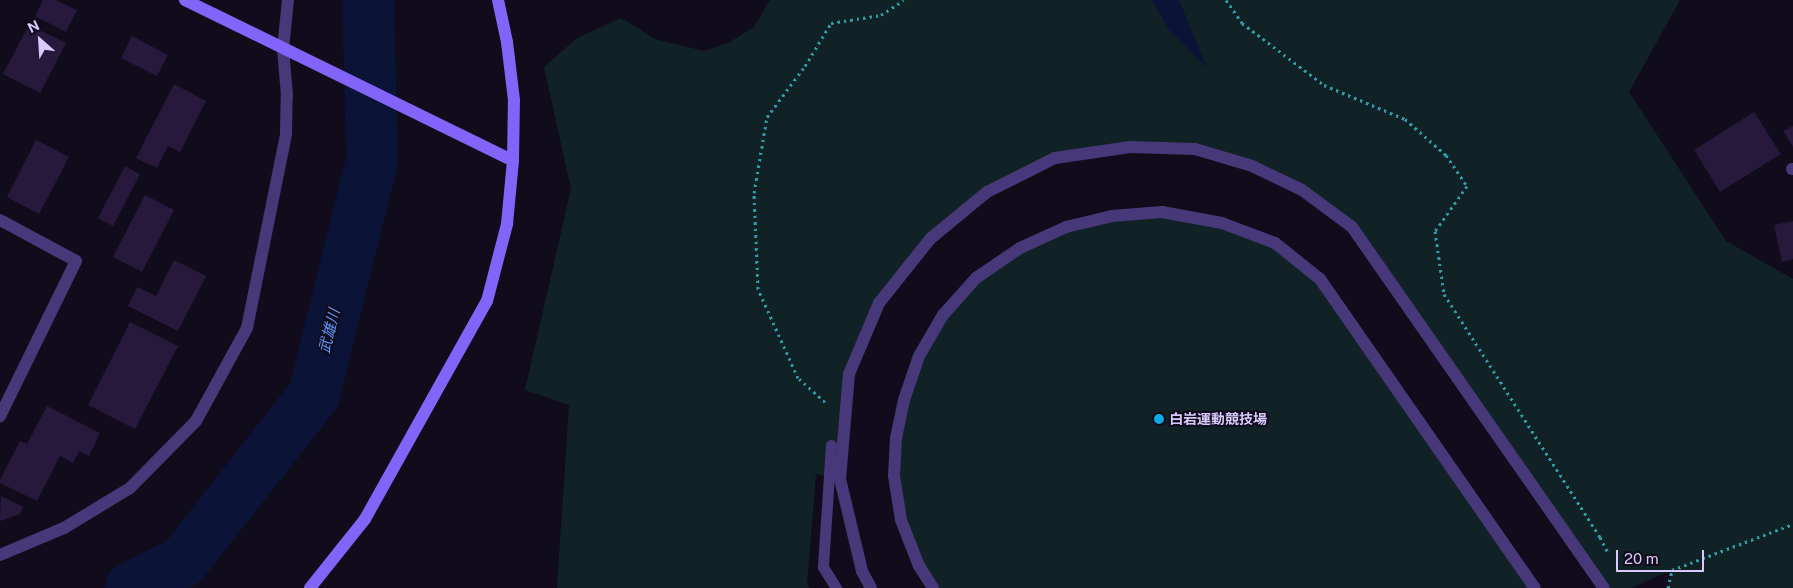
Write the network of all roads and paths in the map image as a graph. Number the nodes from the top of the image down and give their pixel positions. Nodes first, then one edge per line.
1 (185, 0) edge
2 (288, 0) edge
3 (498, 0) edge
4 (904, 0) edge
5 (1226, 0) edge
6 (284, 49) junction
7 (513, 161) junction
8 (0, 220) edge
9 (832, 408) dead end
10 (0, 416) edge
11 (831, 445) dead end
12 (1793, 524) edge
13 (0, 555) edge
14 (1612, 562) dead end
15 (310, 588) edge
16 (836, 588) edge
17 (871, 588) edge
18 (933, 588) edge
19 (1535, 588) edge
20 (1604, 588) edge
21 (1668, 588) edge

1 - 6 street
2 - 6 street
3 - 7 street
4 - 9 path
5 - 14 path
6 - 7 street
6 - 13 street
7 - 15 street
8 - 10 street
11 - 16 lane
12 - 21 path
17 - 20 street
18 - 19 street

